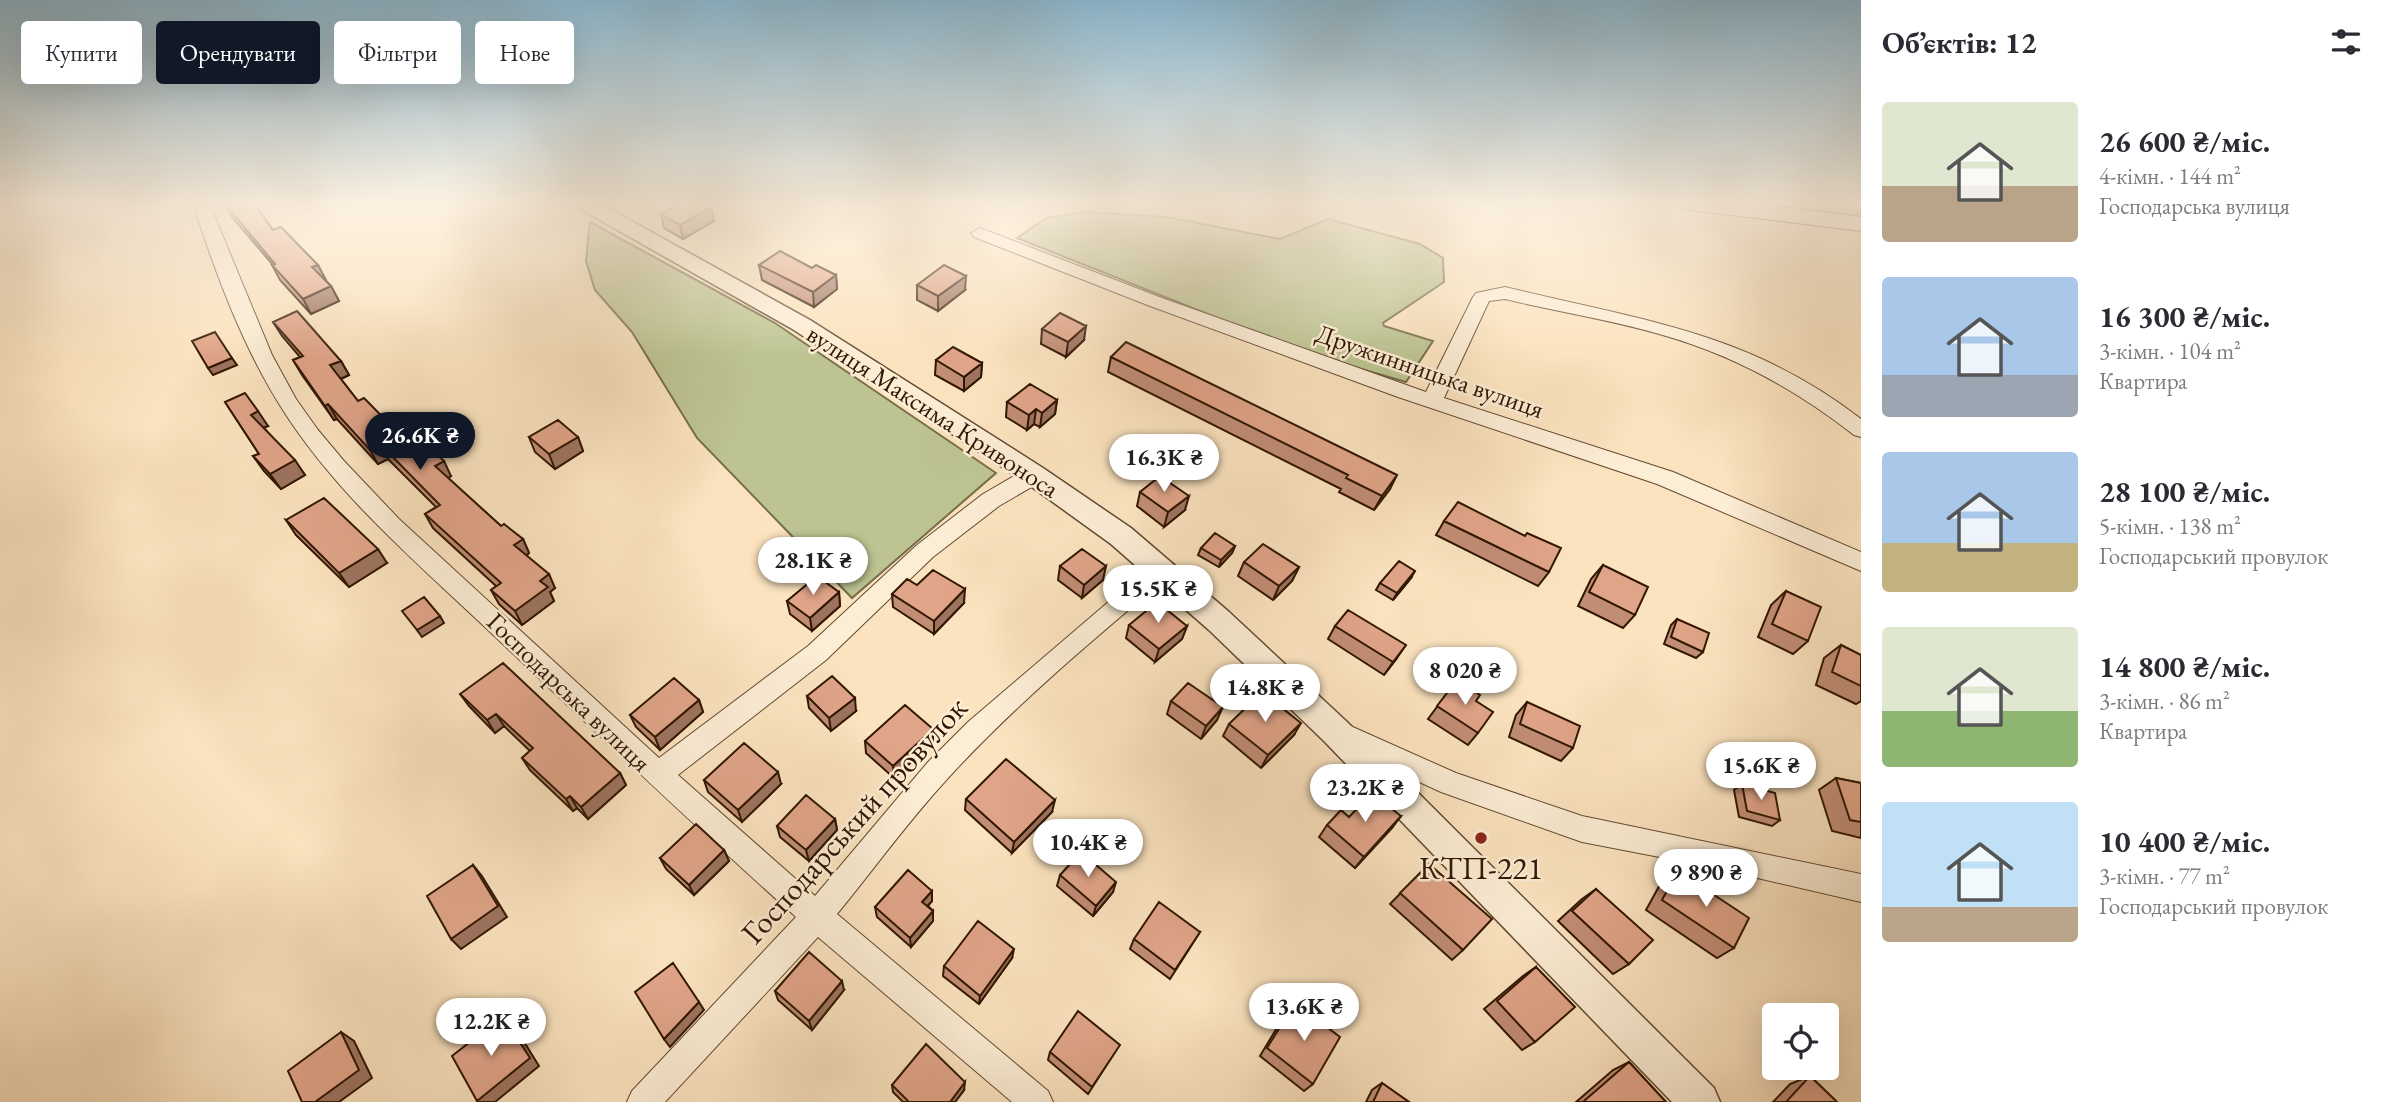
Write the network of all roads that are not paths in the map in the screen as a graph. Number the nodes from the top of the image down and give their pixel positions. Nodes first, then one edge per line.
1 (220, 254) edge
2 (676, 254) edge
3 (1035, 254) edge
4 (1432, 401) junction
5 (1861, 430) edge
6 (1034, 475) junction
7 (1861, 562) edge
8 (1161, 569) junction
9 (1335, 730) junction
10 (658, 776) junction
11 (1861, 888) edge
12 (817, 916) junction
13 (643, 1102) edge
14 (1037, 1102) edge
15 (1700, 1102) edge

1 - 10 street, Господарська вулиця
2 - 6 street, вулиця Максима Кривоноса
3 - 4 street, Дружинницька вулиця
4 - 5 street
4 - 7 street, Дружинницька вулиця
6 - 8 street, вулиця Максима Кривоноса
6 - 10 street
8 - 9 street, вулиця Максима Кривоноса
8 - 12 street, Господарський провулок
9 - 11 street
9 - 15 street, вулиця Максима Кривоноса
10 - 12 street, Господарська вулиця
12 - 13 street, Господарський провулок
12 - 14 street, Господарська вулиця

